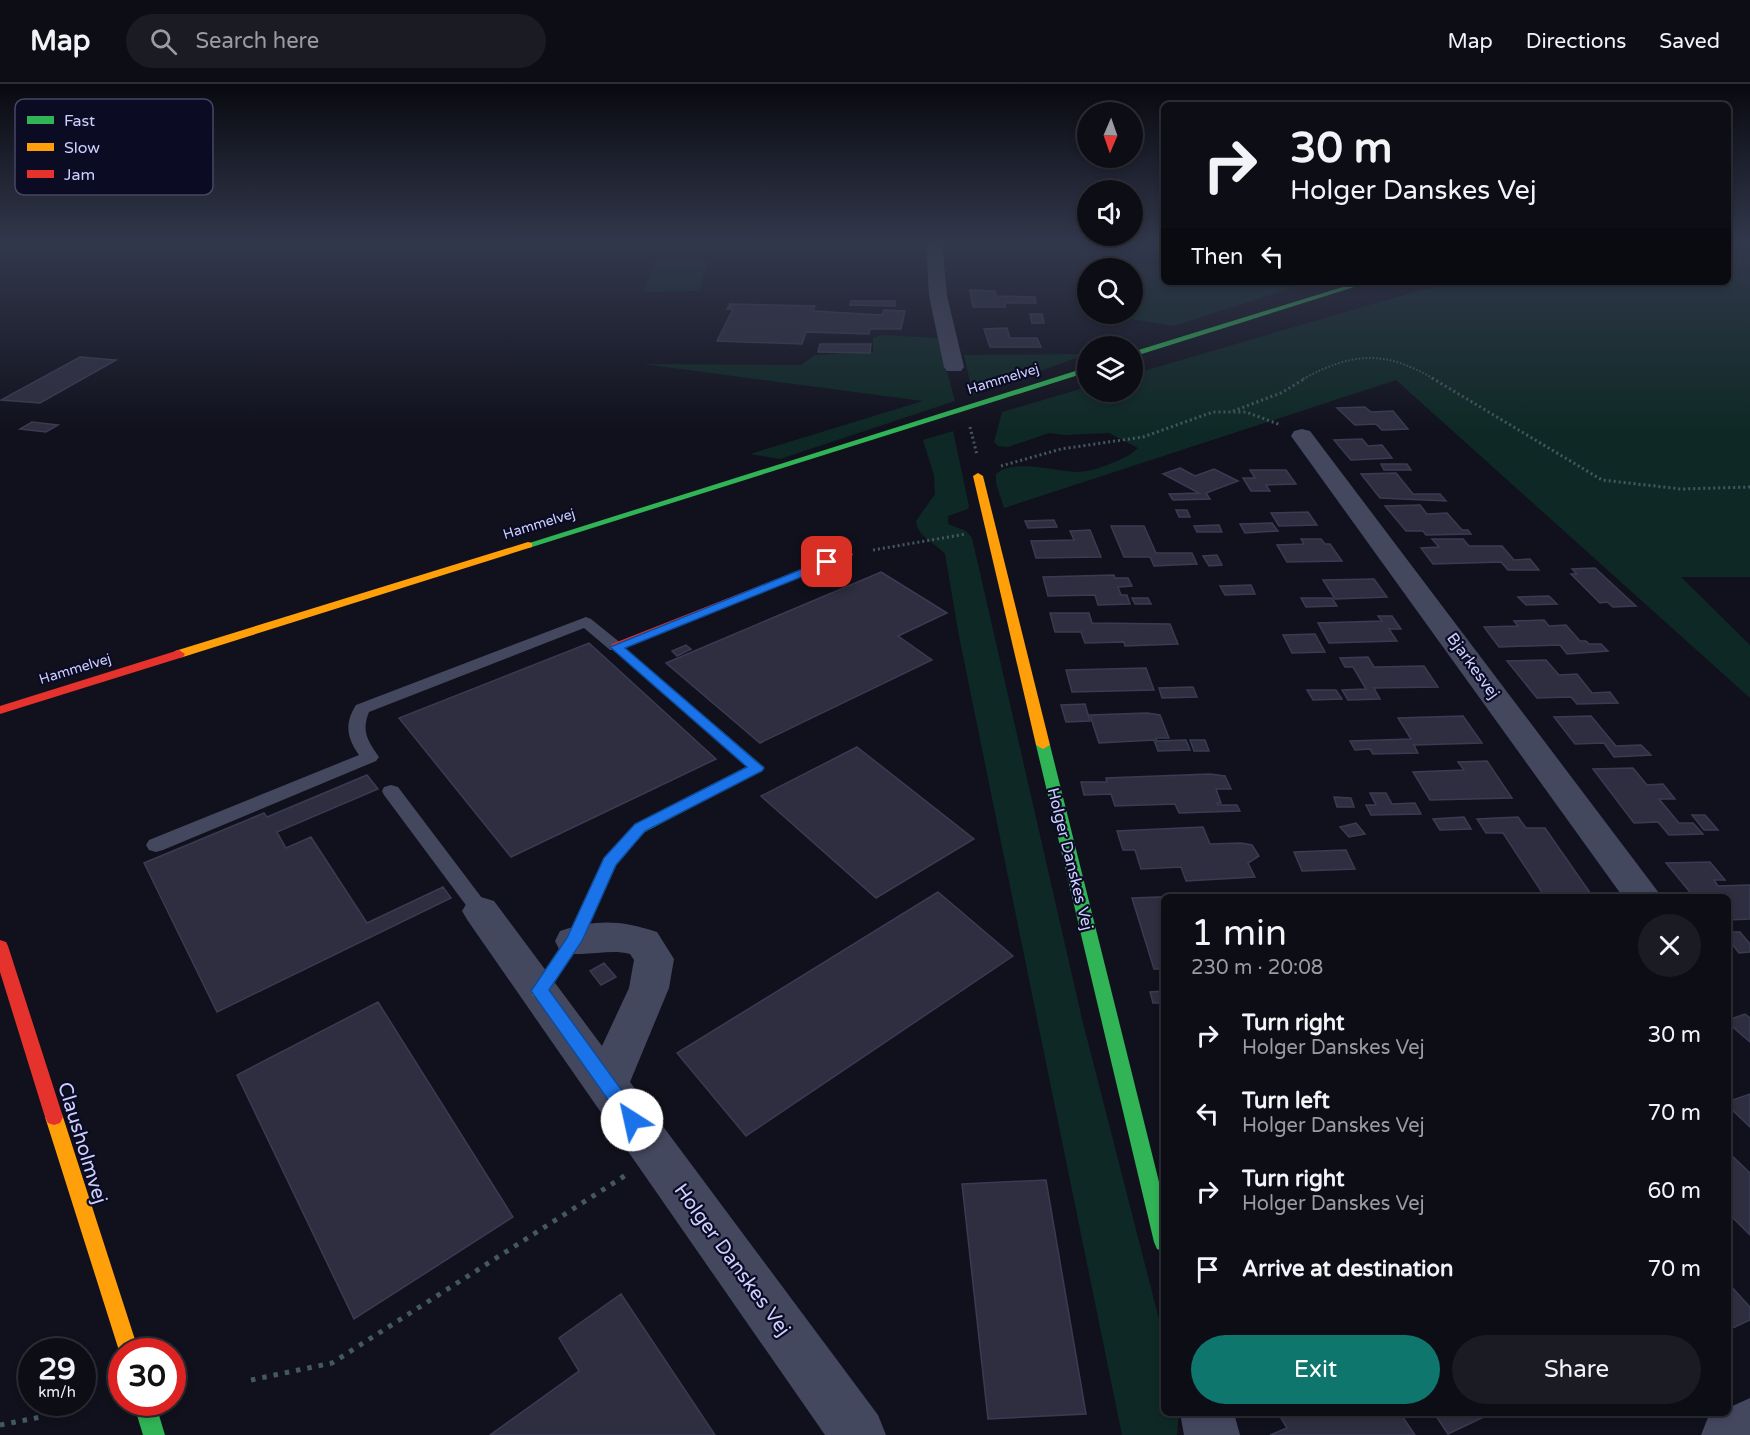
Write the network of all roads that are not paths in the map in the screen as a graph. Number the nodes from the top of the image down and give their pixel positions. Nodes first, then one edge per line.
1 (940, 305) edge
2 (1292, 305) edge
3 (1143, 352) edge
4 (954, 367) dead end
5 (1077, 372) edge
6 (1302, 436) road end
7 (979, 474) road end
8 (848, 554) road end
9 (616, 647) junction
10 (0, 710) edge
11 (391, 791) dead end
12 (156, 845) dead end
13 (1641, 894) edge
14 (482, 911) joint
15 (574, 941) junction
16 (0, 946) edge
17 (539, 991) junction
18 (607, 1084) junction
19 (1158, 1191) edge
20 (1161, 1216) edge
21 (124, 1338) edge
22 (148, 1416) edge
23 (1208, 1416) edge
24 (1750, 1426) edge
25 (154, 1435) edge
26 (858, 1435) edge
27 (1212, 1435) edge
28 (1729, 1435) edge

1 - 4 street
2 - 3 main road
5 - 10 main road, Hammelvej
6 - 13 street, Bjarkesvej
7 - 19 main road, Holger Danskes Vej
8 - 9 main road
9 - 12 lane
9 - 15 main road
11 - 14 lane
14 - 17 street, Holger Danskes Vej
15 - 17 main road
15 - 18 street
16 - 21 main road, Clausholmvej
17 - 18 street, Holger Danskes Vej
18 - 26 street, Holger Danskes Vej
19 - 20 main road, Holger Danskes Vej
22 - 25 main road
23 - 27 street
24 - 28 street

